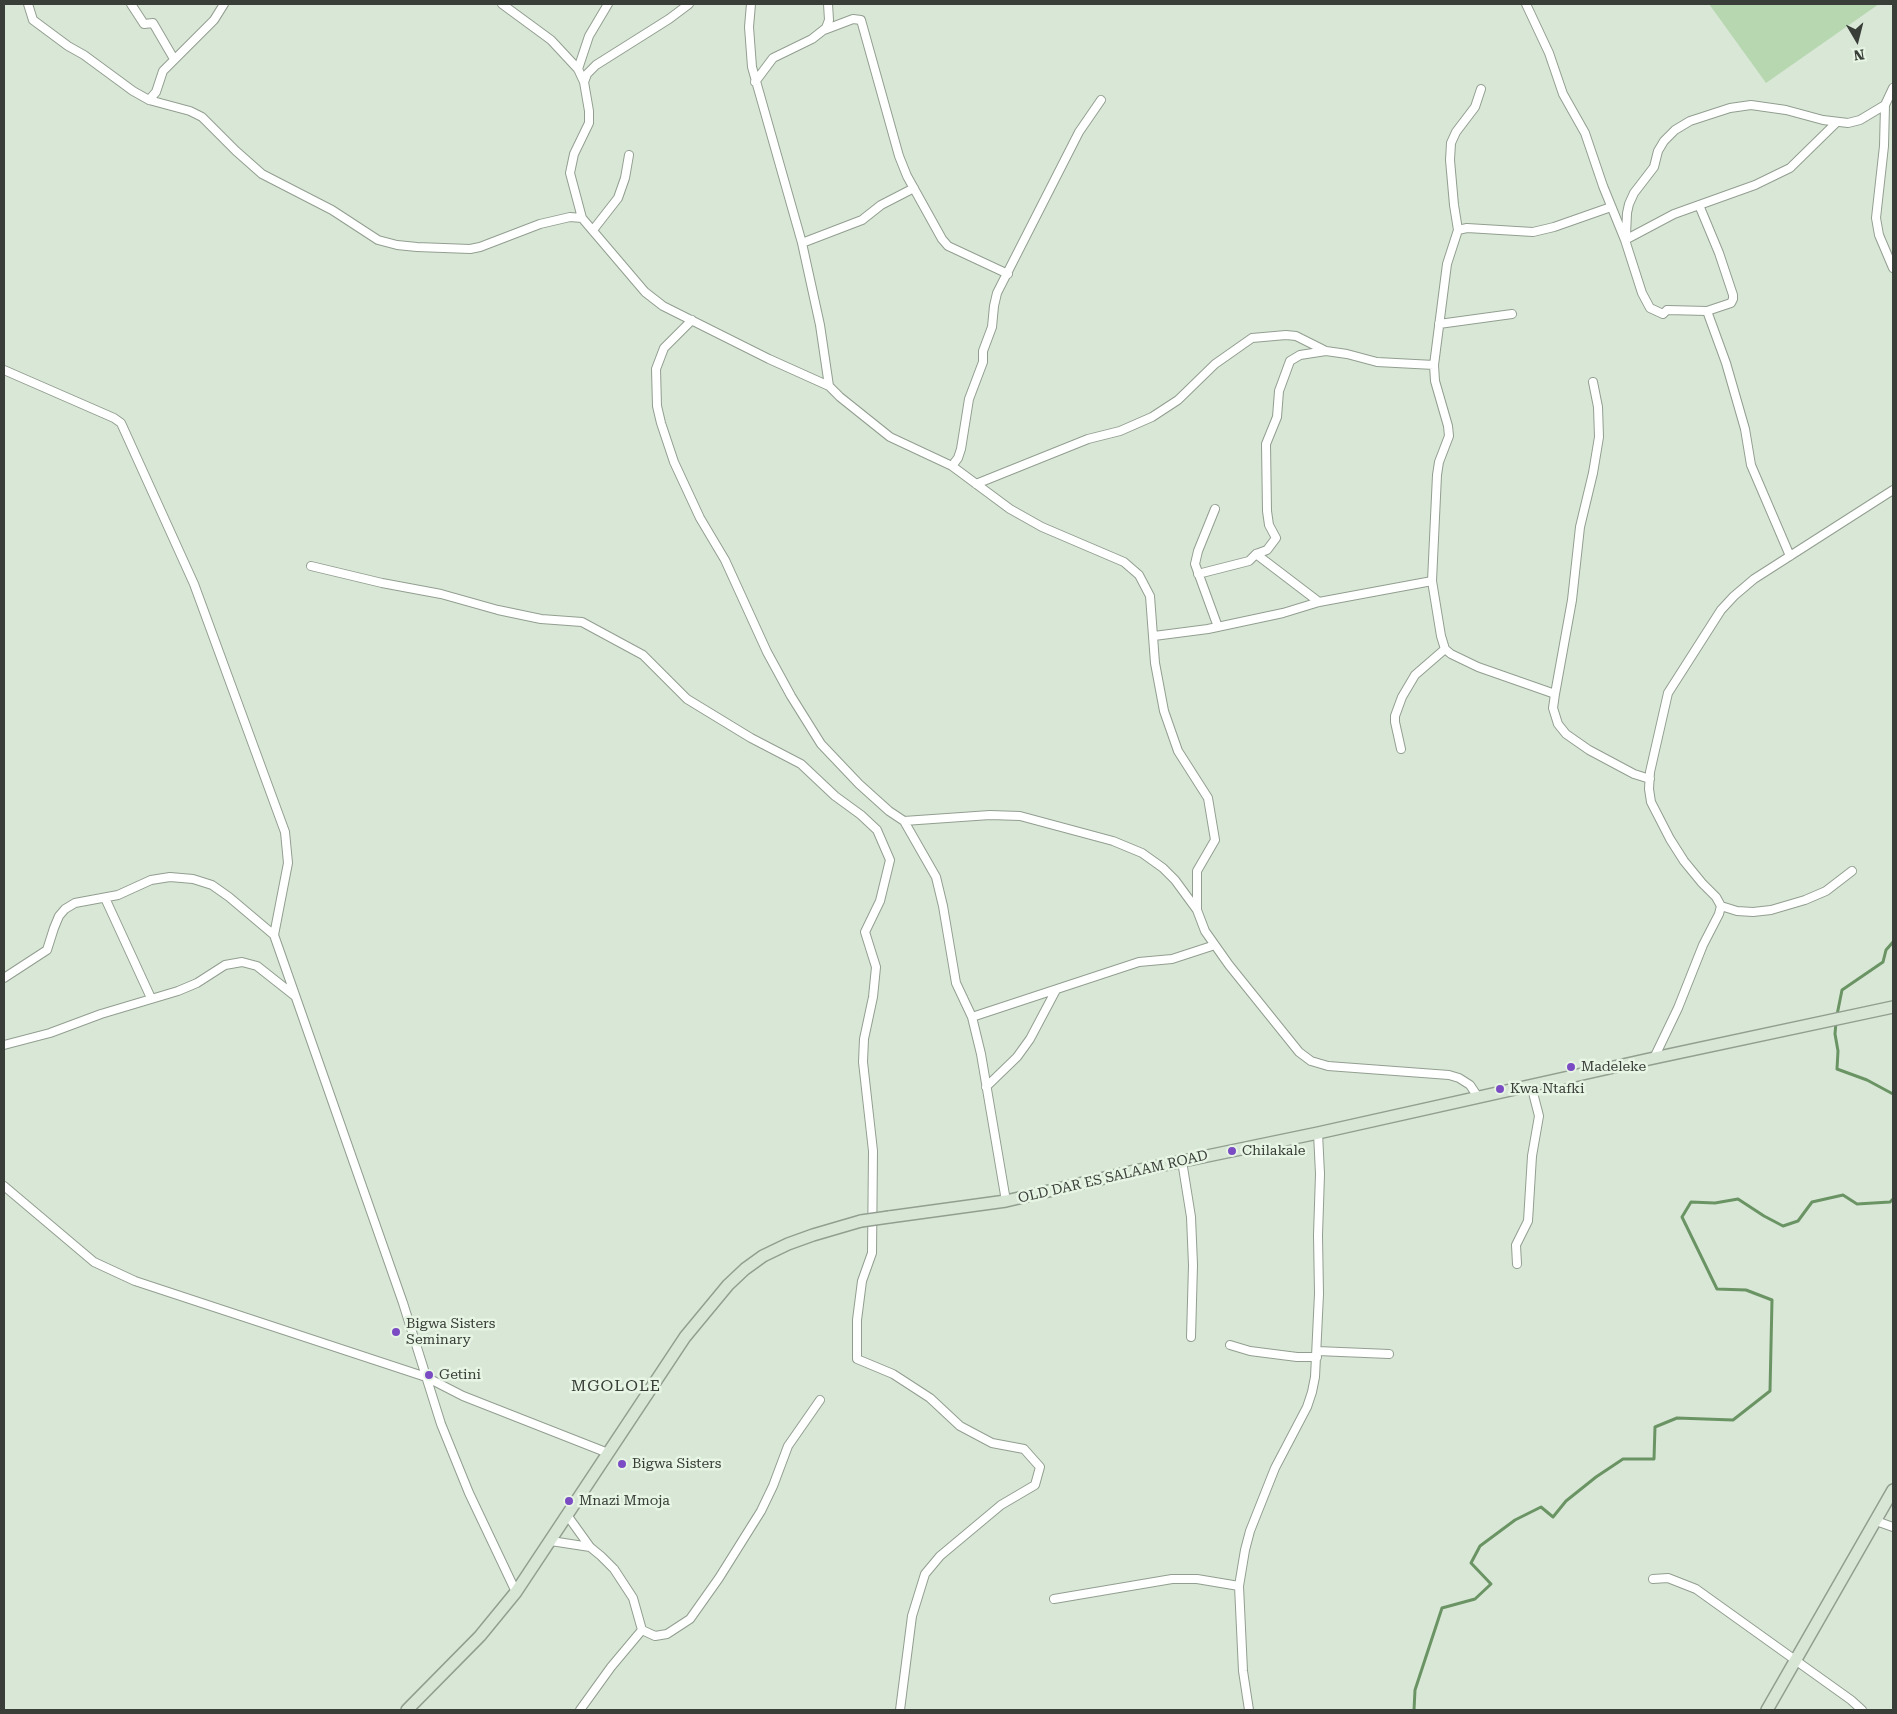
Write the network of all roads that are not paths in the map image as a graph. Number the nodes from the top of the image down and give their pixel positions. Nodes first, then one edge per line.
1 (28, 4) edge
2 (131, 4) edge
3 (224, 4) edge
4 (502, 4) edge
5 (608, 4) edge
6 (689, 4) edge
7 (750, 4) edge
8 (828, 4) edge
9 (1526, 4) edge
10 (824, 30) junction
11 (174, 59) junction
12 (578, 69) junction
13 (584, 82) junction
14 (755, 82) junction
15 (1893, 88) edge
16 (1481, 89) dead end
17 (149, 100) junction
18 (1101, 100) dead end
19 (1885, 105) junction
20 (1836, 122) junction
21 (1893, 127) edge
22 (1884, 128) junction
23 (629, 155) dead end
24 (914, 188) junction
25 (1699, 205) junction
26 (1611, 207) junction
27 (582, 218) junction
28 (593, 230) junction
29 (1458, 230) junction
30 (1625, 240) junction
31 (802, 244) junction
32 (1893, 268) edge
33 (1008, 274) junction
34 (1707, 312) junction
35 (1512, 314) dead end
36 (692, 320) junction
37 (1439, 324) junction
38 (1326, 351) junction
39 (1434, 365) junction
40 (4, 370) edge
41 (1593, 382) dead end
42 (829, 386) junction
43 (952, 466) junction
44 (976, 484) junction
45 (1893, 490) edge
46 (1215, 509) dead end
47 (1256, 554) junction
48 (1790, 556) junction
49 (311, 566) dead end
50 (1198, 574) junction
51 (1432, 581) junction
52 (1319, 602) junction
53 (1218, 627) junction
54 (1154, 636) junction
55 (1445, 649) junction
56 (1555, 694) junction
57 (1401, 749) dead end
58 (1650, 779) junction
59 (904, 821) junction
60 (1852, 872) dead end
61 (105, 898) junction
62 (1721, 906) junction
63 (1197, 910) junction
64 (274, 935) junction
65 (1215, 945) junction
66 (4, 978) edge
67 (1056, 990) junction
68 (295, 996) junction
69 (151, 998) junction
70 (1893, 1007) edge
71 (972, 1017) junction
72 (4, 1045) edge
73 (1654, 1058) junction
74 (1531, 1085) junction
75 (986, 1087) junction
76 (1478, 1097) junction
77 (1318, 1133) junction
78 (1182, 1161) junction
79 (4, 1186) edge
80 (1006, 1201) junction
81 (1517, 1264) dead end
82 (1191, 1337) dead end
83 (1230, 1345) dead end
84 (1317, 1354) junction
85 (1389, 1354) dead end
86 (426, 1377) junction
87 (820, 1400) dead end
88 (608, 1453) junction
89 (1893, 1490) edge
90 (567, 1515) junction
91 (1876, 1521) junction
92 (1893, 1528) edge
93 (551, 1541) junction
94 (590, 1547) junction
95 (1653, 1579) dead end
96 (1239, 1586) junction
97 (516, 1592) junction
98 (1054, 1599) dead end
99 (642, 1630) junction
100 (1795, 1661) junction
101 (408, 1710) edge
102 (580, 1710) edge
103 (900, 1710) edge
104 (1249, 1710) edge
105 (1767, 1710) edge
106 (1862, 1710) edge

1 - 17 street
2 - 11 street
3 - 11 street
4 - 12 street
5 - 12 street
6 - 13 street
7 - 14 street
8 - 10 street
9 - 26 street
10 - 14 street
10 - 24 street
11 - 17 street
12 - 13 street
13 - 27 street
14 - 31 street
15 - 19 street
16 - 29 street
17 - 27 street
18 - 33 street
19 - 20 street
19 - 22 street
20 - 25 street
20 - 30 street
21 - 22 street
22 - 32 street
23 - 28 street
24 - 31 street
24 - 33 street
25 - 30 street
25 - 34 street
26 - 29 street
26 - 30 street
27 - 28 street
28 - 36 street
29 - 37 street
30 - 34 street
31 - 42 street
33 - 43 street
34 - 48 street
35 - 37 street
36 - 42 street
36 - 59 street
37 - 39 street
38 - 39 street
38 - 44 street
38 - 47 street
39 - 51 street
40 - 64 street
41 - 56 street
42 - 43 street
43 - 44 street
44 - 54 street
45 - 48 street
46 - 50 street
47 - 50 street
47 - 52 street
48 - 58 street
49 - 103 street
50 - 53 street
51 - 52 street
51 - 55 street
52 - 53 street
53 - 54 street
54 - 63 street
55 - 56 street
55 - 57 street
56 - 58 street
58 - 62 street
59 - 63 street
59 - 71 street
60 - 62 street
61 - 64 street
61 - 66 street
61 - 69 street
62 - 73 street
63 - 65 street
64 - 68 street
65 - 67 street
65 - 76 street
67 - 71 street
67 - 75 street
68 - 69 street
68 - 86 street
69 - 72 street
70 - 73 street, OLD DAR ES SALAAM ROAD
71 - 75 street
73 - 74 street, OLD DAR ES SALAAM ROAD
74 - 76 street, OLD DAR ES SALAAM ROAD
74 - 81 street
75 - 80 street
76 - 77 street, OLD DAR ES SALAAM ROAD
77 - 78 street, OLD DAR ES SALAAM ROAD
77 - 84 street
78 - 80 street, OLD DAR ES SALAAM ROAD
78 - 82 street
79 - 86 street
80 - 88 street, OLD DAR ES SALAAM ROAD, bridge
83 - 84 street
84 - 85 street
84 - 96 street
86 - 88 street
86 - 97 street
87 - 99 street
88 - 90 street
89 - 91 street
90 - 93 street
90 - 94 street
91 - 92 street
91 - 100 street
93 - 94 street
93 - 97 street
94 - 99 street
95 - 100 street
96 - 98 street
96 - 104 street
97 - 101 street
99 - 102 street
100 - 105 street
100 - 106 street

